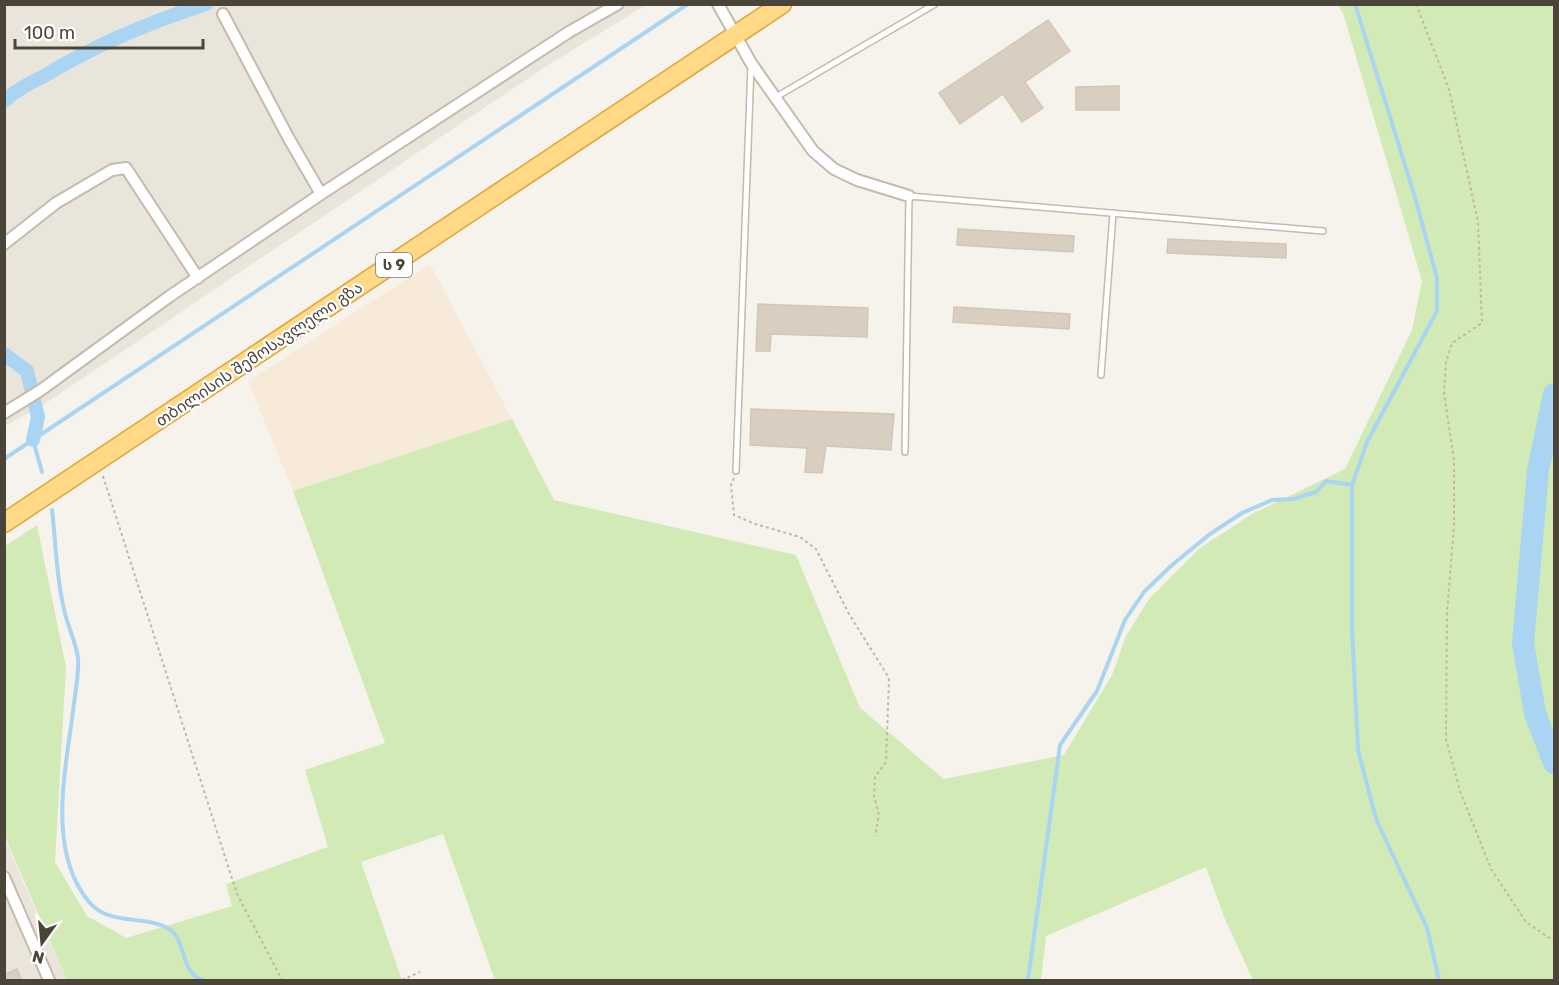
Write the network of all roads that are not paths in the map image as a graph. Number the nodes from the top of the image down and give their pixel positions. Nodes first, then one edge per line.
1 (618, 4) edge
2 (718, 4) edge
3 (782, 4) edge
4 (935, 4) edge
5 (222, 14) dead end
6 (735, 37) junction
7 (751, 63) junction
8 (776, 97) junction
9 (321, 194) junction
10 (909, 196) junction
11 (1113, 213) junction
12 (1323, 231) dead end
13 (4, 244) edge
14 (198, 278) junction
15 (1101, 375) dead end
16 (4, 413) edge
17 (905, 452) dead end
18 (736, 471) road end
19 (4, 523) edge
20 (4, 877) edge
21 (49, 981) edge

1 - 9 street
2 - 6 street
3 - 6 highway, თბილისის შემოსავლელი გზა / ს 9
4 - 8 lane
5 - 9 street
6 - 7 street
6 - 19 highway, თბილისის შემოსავლელი გზა / ს 9
7 - 8 street
7 - 18 lane
8 - 10 street
9 - 14 street
10 - 11 lane
10 - 17 lane
11 - 12 lane
11 - 15 lane
13 - 14 street
14 - 16 street
20 - 21 street

